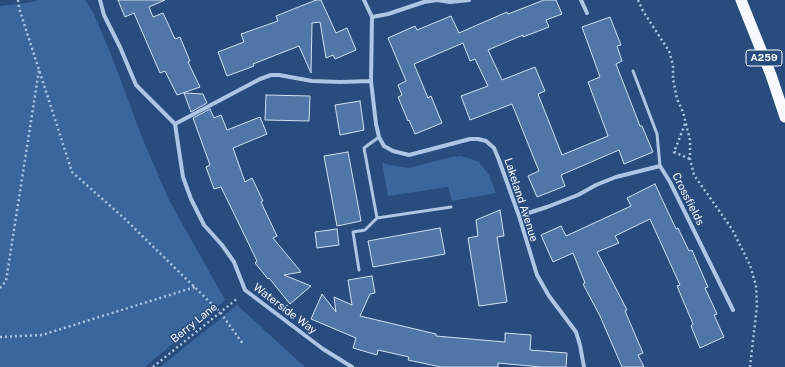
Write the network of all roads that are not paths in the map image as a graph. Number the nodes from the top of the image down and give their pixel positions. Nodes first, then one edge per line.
1 (100, 0) edge
2 (364, 0) edge
3 (469, 0) edge
4 (581, 0) edge
5 (741, 0) edge
6 (587, 14) dead end
7 (372, 17) junction
8 (633, 71) dead end
9 (370, 81) junction
10 (785, 117) edge
11 (175, 124) junction
12 (379, 138) junction
13 (660, 166) junction
14 (450, 207) dead end
15 (519, 216) junction
16 (377, 218) junction
17 (359, 270) dead end
18 (733, 310) dead end
19 (352, 367) edge
20 (584, 367) edge

1 - 11 street
2 - 7 street
3 - 7 street
4 - 6 street
5 - 10 highway, A259
7 - 9 street
8 - 13 lane
9 - 11 street
9 - 12 street
11 - 19 street, Waterside Way
12 - 15 street, Lakeland Avenue
12 - 16 lane
13 - 15 street, Crossfields
13 - 18 street, Crossfields
14 - 16 lane
15 - 20 street, Lakeland Avenue
16 - 17 lane

